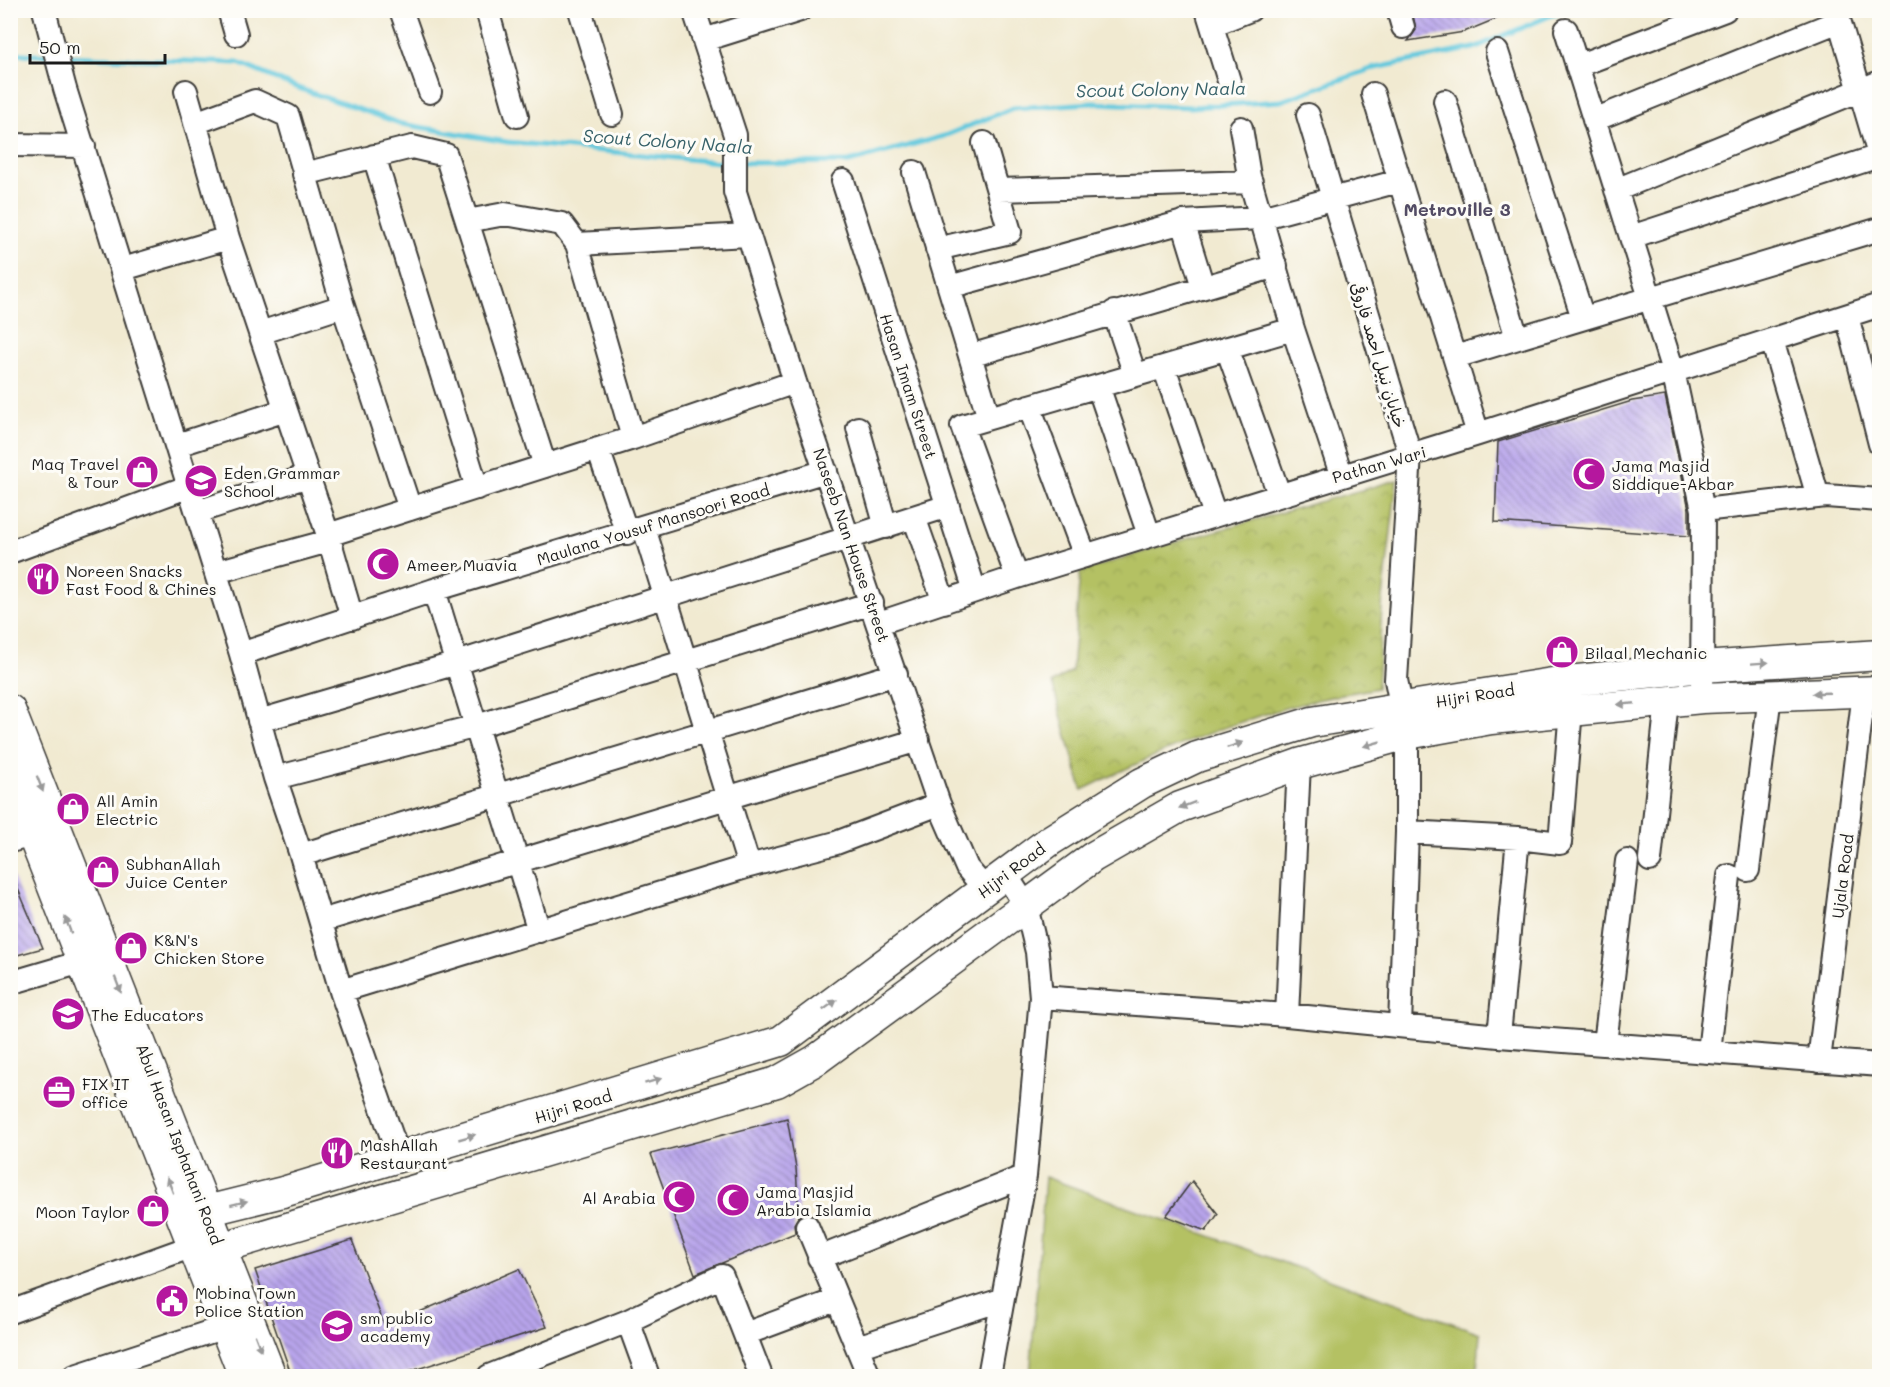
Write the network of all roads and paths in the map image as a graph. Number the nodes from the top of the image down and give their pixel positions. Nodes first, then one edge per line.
1 (229, 10) edge
2 (401, 10) edge
3 (487, 10) edge
4 (580, 10) edge
5 (694, 10) edge
6 (800, 10) edge
7 (1250, 10) edge
8 (1725, 10) edge
9 (1838, 16) edge
10 (1210, 18) edge
11 (47, 19) edge
12 (1566, 30) dead end
13 (236, 33) dead end
14 (704, 40) junction
15 (1497, 52) dead end
16 (1577, 66) junction
17 (1229, 81) dead end
18 (1869, 86) edge
19 (186, 91) dead end
20 (430, 92) dead end
21 (1373, 94) dead end
22 (1445, 101) dead end
23 (612, 114) dead end
24 (1308, 115) dead end
25 (517, 116) dead end
26 (1594, 120) junction
27 (195, 123) junction
28 (1241, 128) dead end
29 (984, 143) dead end
30 (10, 145) edge
31 (84, 146) junction
32 (374, 156) junction
33 (1879, 157) edge
34 (914, 172) dead end
35 (304, 174) junction
36 (843, 181) dead end
37 (1399, 181) junction
38 (1251, 182) junction
39 (998, 190) junction
40 (1616, 190) junction
41 (1332, 198) junction
42 (1261, 218) junction
43 (467, 221) junction
44 (1183, 222) junction
45 (1880, 229) edge
46 (748, 235) junction
47 (1631, 237) junction
48 (228, 238) junction
49 (577, 244) junction
50 (937, 249) junction
51 (1276, 266) junction
52 (123, 269) junction
53 (949, 287) junction
54 (1203, 287) junction
55 (1650, 298) junction
56 (1880, 305) edge
57 (344, 306) junction
58 (1114, 312) junction
59 (1847, 316) junction
60 (1582, 318) junction
61 (1293, 329) junction
62 (260, 333) junction
63 (1517, 338) junction
64 (1772, 340) junction
65 (1227, 348) junction
66 (970, 356) junction
67 (1455, 357) junction
68 (1164, 367) junction
69 (1673, 371) junction
70 (1135, 375) junction
71 (795, 382) junction
72 (1098, 386) junction
73 (1029, 406) junction
74 (286, 410) junction
75 (989, 418) junction
76 (858, 428) dead end
77 (1478, 434) junction
78 (633, 438) junction
79 (1880, 444) edge
80 (177, 445) junction
81 (598, 449) junction
82 (1410, 454) junction
83 (545, 466) junction
84 (826, 471) junction
85 (1341, 474) junction
86 (308, 476) junction
87 (189, 486) junction
88 (477, 488) junction
89 (1279, 494) junction
90 (1818, 497) junction
91 (1880, 500) edge
92 (948, 506) junction
93 (410, 509) junction
94 (1703, 510) junction
95 (197, 512) junction
96 (1215, 515) junction
97 (914, 517) junction
98 (886, 526) junction
99 (636, 530) junction
100 (1149, 535) junction
101 (329, 538) junction
102 (850, 539) junction
103 (10, 552) edge
104 (1085, 556) junction
105 (216, 572) junction
106 (1017, 577) junction
107 (434, 590) junction
108 (975, 591) junction
109 (666, 597) junction
110 (944, 602) junction
111 (876, 613) junction
112 (352, 618) junction
113 (241, 654) junction
114 (1880, 655) edge
115 (686, 660) junction
116 (457, 663) junction
117 (1702, 667) junction
118 (896, 674) junction
119 (1872, 692) edge
120 (1770, 695) junction
121 (1702, 698) junction
122 (1667, 701) junction
123 (1571, 709) junction
124 (10, 710) edge
125 (1405, 720) junction
126 (259, 721) junction
127 (477, 726) junction
128 (708, 731) junction
129 (918, 740) junction
130 (1299, 764) junction
131 (10, 777) edge
132 (275, 778) junction
133 (498, 795) junction
134 (728, 798) junction
135 (939, 804) junction
136 (1407, 832) junction
137 (22, 838) edge
138 (1518, 838) junction
139 (301, 855) junction
140 (1650, 860) dead end
141 (518, 861) junction
142 (1627, 861) dead end
143 (749, 866) junction
144 (996, 882) junction
145 (1026, 906) junction
146 (321, 921) junction
147 (539, 931) junction
148 (95, 958) junction
149 (10, 983) edge
150 (341, 991) junction
151 (1041, 997) junction
152 (1287, 1015) junction
153 (1400, 1026) junction
154 (1499, 1036) junction
155 (1605, 1044) junction
156 (1709, 1052) junction
157 (1819, 1061) junction
158 (1880, 1065) edge
159 (399, 1157) junction
160 (1025, 1176) junction
161 (195, 1214) junction
162 (807, 1226) dead end
163 (204, 1250) junction
164 (819, 1258) junction
165 (836, 1300) junction
166 (1001, 1300) junction
167 (10, 1312) edge
168 (628, 1321) junction
169 (225, 1327) junction
170 (745, 1334) junction
171 (857, 1347) junction
172 (75, 1377) edge
173 (244, 1377) edge
174 (271, 1377) edge
175 (489, 1377) edge
176 (648, 1377) edge
177 (761, 1377) edge
178 (869, 1377) edge
179 (989, 1377) edge

1 - 13 street
2 - 20 street
3 - 25 street
4 - 23 street
5 - 14 street, Naseeb Nan House Street
6 - 14 street
7 - 10 street
8 - 16 street
9 - 18 street
9 - 26 street
10 - 17 street
11 - 31 street
12 - 16 street
14 - 46 street, Naseeb Nan House Street
15 - 60 street
16 - 26 street
18 - 33 street
18 - 40 street
19 - 27 street
21 - 37 street
22 - 63 street
24 - 41 street, خیابانِ نبیل احمد فاروقی
26 - 40 street
27 - 35 street
27 - 48 street
28 - 38 street
29 - 39 street
30 - 31 street
31 - 52 street
32 - 35 street
32 - 43 street
32 - 88 street
33 - 47 street
34 - 50 street
35 - 57 street
36 - 92 street, Hasan Imam Street
37 - 41 street
37 - 67 street
38 - 39 street
38 - 42 street
39 - 50 street
40 - 47 street
41 - 42 street
41 - 82 street, خیابانِ نبیل احمد فاروقی
42 - 44 street
42 - 51 street
43 - 49 street
43 - 83 street
44 - 53 street
44 - 54 street
45 - 55 street
46 - 49 street
46 - 71 street, Naseeb Nan House Street
47 - 55 street
48 - 52 street
48 - 62 street
49 - 78 street
50 - 53 street
51 - 54 street
51 - 61 street
52 - 80 street
53 - 66 street
54 - 58 street
55 - 60 street
55 - 69 street
56 - 59 street, Pathan Wari
57 - 62 street
57 - 93 street
58 - 66 street
58 - 70 street
59 - 64 street, Pathan Wari
59 - 79 street
60 - 63 street
61 - 65 street
61 - 85 street
62 - 74 street
63 - 67 street
64 - 69 street, Pathan Wari
64 - 90 street
65 - 68 street
65 - 89 street
66 - 75 street
67 - 77 street
68 - 70 street
68 - 96 street
69 - 77 street, Pathan Wari
69 - 94 street
70 - 72 street
71 - 78 street
71 - 84 street, Naseeb Nan House Street
72 - 73 street
72 - 100 street
73 - 75 street
73 - 104 street
74 - 80 street
74 - 86 street
75 - 106 street
76 - 98 street
77 - 82 street, Pathan Wari
78 - 81 street
80 - 87 street
81 - 83 street
81 - 99 street
82 - 85 street, Pathan Wari
82 - 125 street, خیابانِ نبیل احمد فاروقی
83 - 88 street
84 - 99 street, Maulana Yousuf Mansoori Road
84 - 102 street, Naseeb Nan House Street
85 - 89 street, Pathan Wari
86 - 95 street
86 - 101 street
87 - 95 street
87 - 103 street
88 - 93 street
89 - 96 street, Pathan Wari
90 - 91 street
90 - 94 street
92 - 97 street
92 - 108 street, Hasan Imam Street
93 - 101 street
94 - 117 street
95 - 105 street
96 - 100 street, Pathan Wari
97 - 98 street
97 - 110 street
98 - 102 street
99 - 107 street, Maulana Yousuf Mansoori Road
99 - 109 street
100 - 104 street, Pathan Wari
101 - 105 street
101 - 112 street
102 - 109 street
102 - 111 street, Naseeb Nan House Street
104 - 106 street, Pathan Wari
105 - 113 street
106 - 108 street, Pathan Wari
107 - 112 street, Maulana Yousuf Mansoori Road
107 - 116 street
108 - 110 street, Pathan Wari
109 - 115 street
109 - 116 street
110 - 111 street, Pathan Wari
111 - 115 street, Pathan Wari
111 - 118 street, Naseeb Nan House Street
112 - 113 street, Maulana Yousuf Mansoori Road
113 - 126 street
117 -> 114 main road, Hijri Road
115 - 127 street, Pathan Wari
115 - 128 street
116 - 126 street
116 - 127 street
117 - 121 street
117 - 125 main road, Hijri Road
118 - 128 street
118 - 129 street, Naseeb Nan House Street
119 -> 120 main road, Hijri Road
119 - 157 street, Ujala Road
120 - 121 main road, Hijri Road
120 - 156 street
121 - 122 main road, Hijri Road
122 -> 123 main road, Hijri Road
122 - 140 street
123 - 125 main road, Hijri Road
123 - 138 street
124 -> 148 main road, Abul Hasan Isphahani Road
125 -> 130 main road, Hijri Road
125 - 136 street, خیابانِ نبیل احمد فاروقی
144 -> 125 main road, Hijri Road
126 - 132 street
127 - 132 street, Pathan Wari
127 - 133 street
128 - 133 street
128 - 134 street
129 - 134 street
129 - 135 street, Naseeb Nan House Street
130 -> 145 main road, Hijri Road
130 - 152 street
131 - 137 main road, Abul Hasan Isphahani Road
132 - 139 street
133 - 139 street
133 - 141 street
134 - 141 street
134 - 143 street
135 - 143 street
135 - 144 street, Naseeb Nan House Street
136 - 138 street
136 - 153 street, خیابانِ نبیل احمد فاروقی
148 -> 137 main road, Abul Hasan Isphahani Road
138 - 154 street
139 - 146 street
141 - 146 street
141 - 147 street
142 - 155 street
143 - 147 street
144 - 145 street, Naseeb Nan House Street
159 -> 144 main road, Hijri Road
145 - 151 street, Naseeb Nan House Street
145 - 163 main road, Hijri Road
146 - 150 street
147 - 150 street
148 - 149 street
148 - 161 main road, Abul Hasan Isphahani Road
150 - 159 street
151 - 152 street
151 - 160 street, Naseeb Nan House Street
152 - 153 street
153 - 154 street
154 - 155 street
155 - 156 street
156 - 157 street
157 - 158 street
161 -> 159 main road, Hijri Road
160 - 164 street
160 - 166 street, Naseeb Nan House Street
161 - 163 main road, Abul Hasan Isphahani Road
162 - 164 street
163 - 167 street
163 - 169 main road, Abul Hasan Isphahani Road
163 -> 174 main road, Abul Hasan Isphahani Road
164 - 165 street
165 - 170 street
165 - 171 street
166 - 171 street
166 - 179 street, Naseeb Nan House Street
168 - 170 street
168 - 175 street
168 - 176 street
169 - 172 street
169 - 173 main road, Abul Hasan Isphahani Road
170 - 177 street
171 - 178 street

